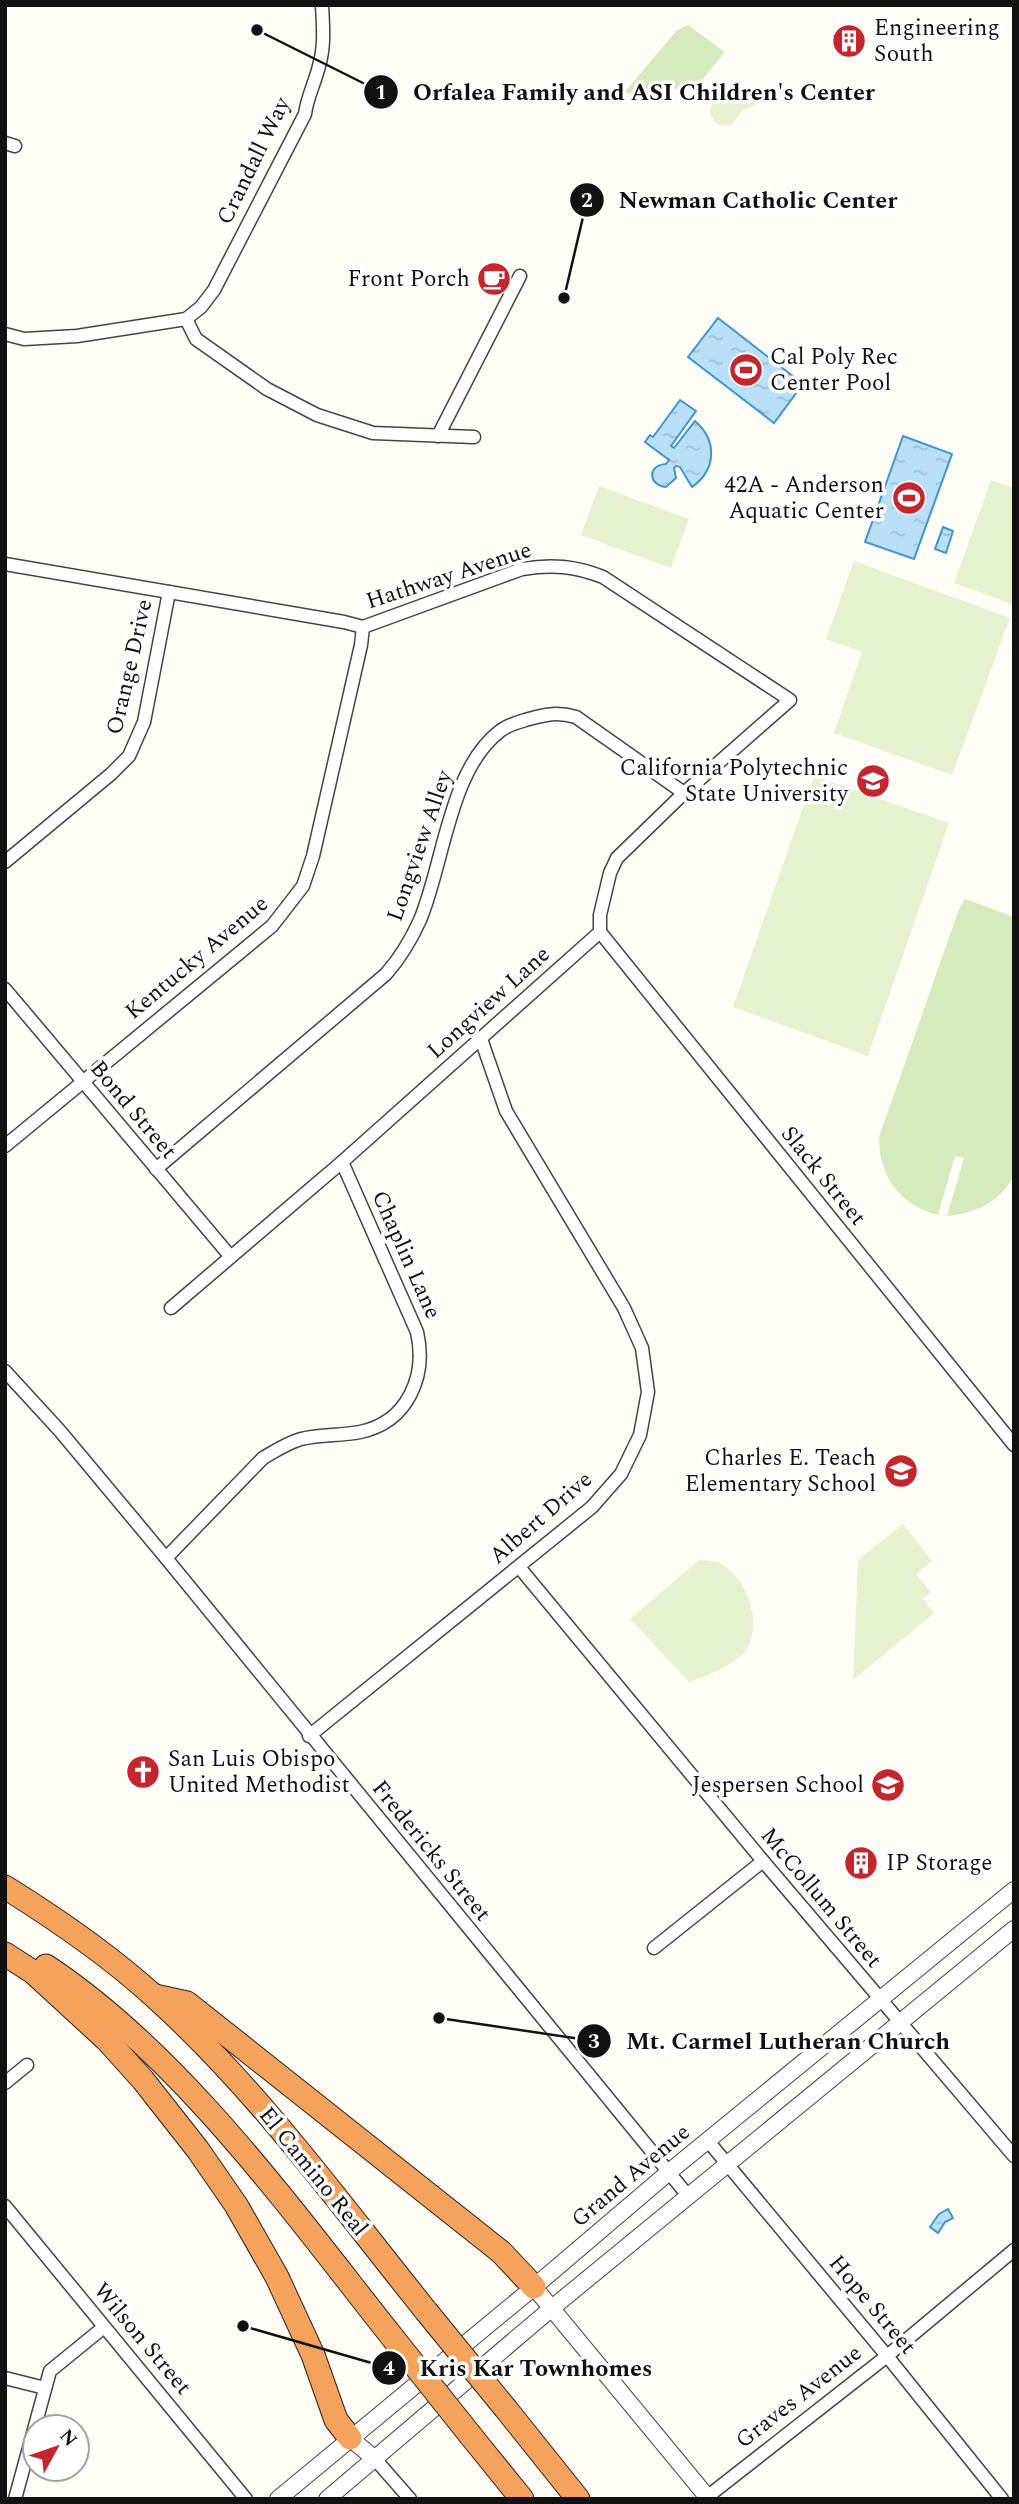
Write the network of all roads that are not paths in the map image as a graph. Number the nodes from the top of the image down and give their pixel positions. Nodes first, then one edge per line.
1 (322, 5) edge
2 (520, 276) dead end
3 (186, 319) junction
4 (5, 334) edge
5 (438, 436) junction
6 (474, 438) dead end
7 (5, 564) edge
8 (169, 592) junction
9 (363, 627) junction
10 (684, 793) junction
11 (5, 862) edge
12 (600, 932) junction
13 (5, 989) edge
14 (481, 1039) junction
15 (82, 1081) junction
16 (5, 1146) edge
17 (342, 1162) junction
18 (156, 1169) junction
19 (230, 1256) junction
20 (171, 1308) dead end
21 (5, 1371) edge
22 (1014, 1445) edge
23 (166, 1558) junction
24 (519, 1567) junction
25 (309, 1736) junction
26 (763, 1861) junction
27 (5, 1887) edge
28 (1014, 1890) edge
29 (1014, 1929) edge
30 (5, 1939) edge
31 (654, 1948) dead end
32 (5, 1954) edge
33 (155, 1996) junction
34 (879, 1999) junction
35 (899, 2023) junction
36 (27, 2064) dead end
37 (5, 2083) edge
38 (708, 2141) junction
39 (1014, 2156) edge
40 (728, 2165) junction
41 (669, 2172) junction
42 (689, 2197) junction
43 (5, 2206) edge
44 (1014, 2250) edge
45 (534, 2287) junction
46 (552, 2308) junction
47 (104, 2327) junction
48 (887, 2356) junction
49 (5, 2378) edge
50 (45, 2388) junction
51 (350, 2438) junction
52 (375, 2459) junction
53 (708, 2498) edge
54 (15, 2499) edge
55 (246, 2499) edge
56 (278, 2499) edge
57 (327, 2499) edge
58 (410, 2499) edge
59 (522, 2499) edge
60 (578, 2499) edge
61 (1002, 2499) edge

1 - 3 street, Crandall Way
2 - 5 street
3 - 4 street
3 - 5 street
5 - 6 street
7 - 8 street, Hathway Avenue
8 - 9 street, Hathway Avenue
8 - 11 street, Orange Drive
9 - 10 street, Hathway Avenue
9 - 15 street, Kentucky Avenue
10 - 12 street
10 - 18 street, Longview Alley
12 - 14 street, Longview Lane
12 - 22 street, Slack Street
13 - 15 street, Bond Street
14 - 17 street, Longview Lane
14 - 24 street, Albert Drive
15 - 16 street, Kentucky Avenue
15 - 18 street, Bond Street
17 - 19 street, Longview Lane
17 - 23 street, Chaplin Lane
18 - 19 street, Bond Street
19 - 20 street, Longview Lane
21 - 23 street, Fredericks Street
23 - 25 street, Fredericks Street
24 - 25 street, Albert Drive
24 - 26 street, McCollum Street
25 - 41 street, Fredericks Street
26 - 31 street
26 - 34 street, McCollum Street
27 - 33 highway, El Camino Real
28 - 34 street, Grand Avenue
29 - 35 street
30 - 59 highway, El Camino Real, bridge
32 - 51 highway
33 - 45 highway
33 - 60 highway, El Camino Real, bridge
34 - 35 street, McCollum Street
34 - 38 street, Grand Avenue
35 - 39 street, McCollum Street
35 - 40 street
36 - 37 street
38 - 40 street, Hope Street
38 - 41 street, Grand Avenue
40 - 42 street
40 - 48 street, Hope Street
41 - 42 street, Fredericks Street
41 - 45 street, Grand Avenue
42 - 46 street
43 - 47 street, Wilson Street
44 - 48 street, Graves Avenue
45 - 46 street
45 - 51 street, Grand Avenue
46 - 52 street
46 - 53 street
47 - 50 street
47 - 55 street, Wilson Street
48 - 53 street, Graves Avenue
48 - 61 street, Hope Street
49 - 50 street
50 - 54 street
51 - 52 street
51 - 56 street, Grand Avenue
52 - 57 street
52 - 58 street

